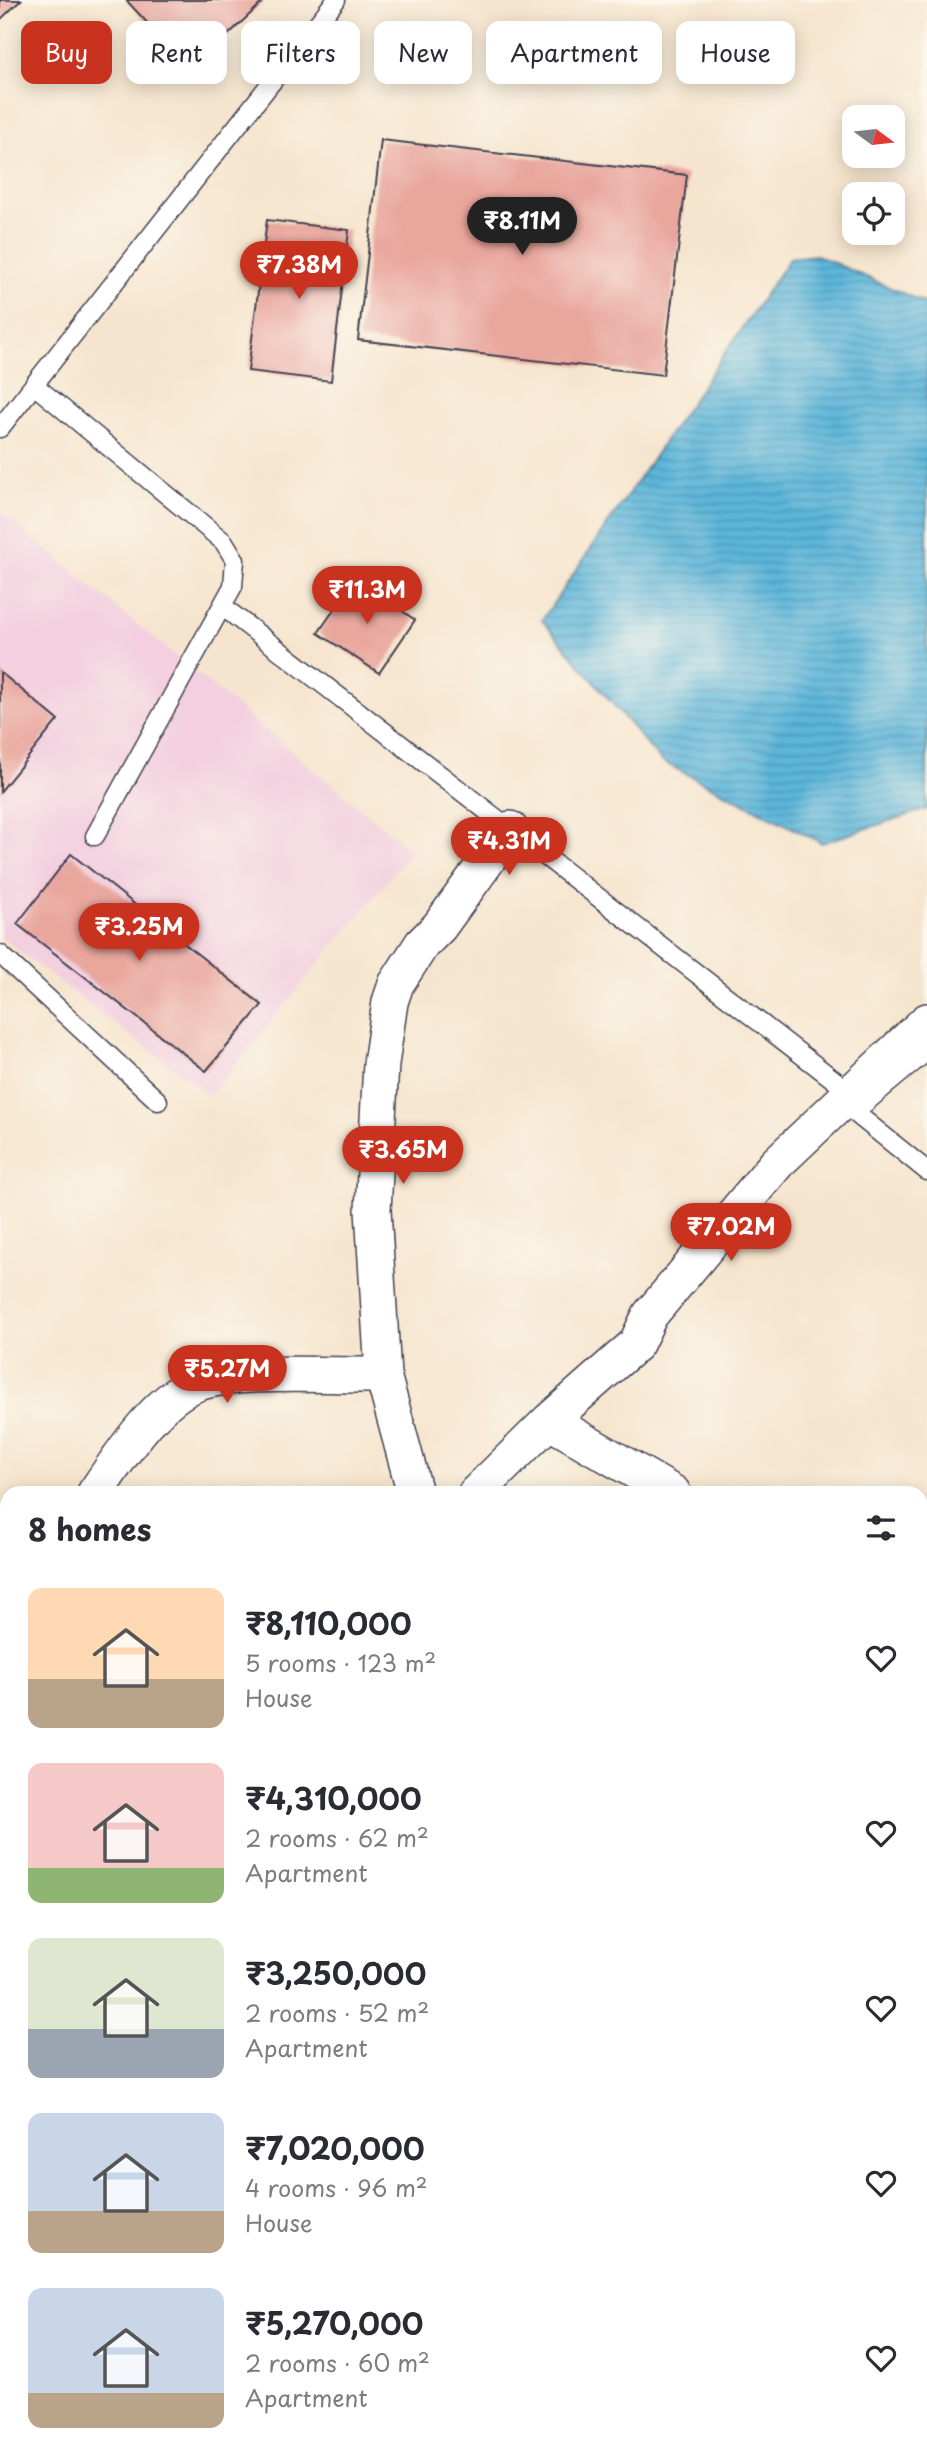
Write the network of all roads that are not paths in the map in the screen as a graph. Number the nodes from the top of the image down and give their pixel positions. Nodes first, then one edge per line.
1 (336, 0) edge
2 (34, 385) junction
3 (0, 428) edge
4 (222, 606) junction
5 (510, 829) junction
6 (95, 836) dead end
7 (0, 954) edge
8 (927, 1021) edge
9 (927, 1051) edge
10 (851, 1093) junction
11 (158, 1101) dead end
12 (927, 1171) edge
13 (383, 1376) junction
14 (549, 1421) junction
15 (100, 1486) edge
16 (413, 1486) edge
17 (483, 1486) edge
18 (661, 1486) edge

1 - 2 lane
2 - 3 lane
2 - 4 lane
4 - 5 lane
4 - 6 lane
5 - 10 lane
5 - 13 street
7 - 11 lane
8 - 10 street
9 - 12 lane
10 - 14 street
13 - 15 street
13 - 16 street
14 - 17 street
14 - 18 street

